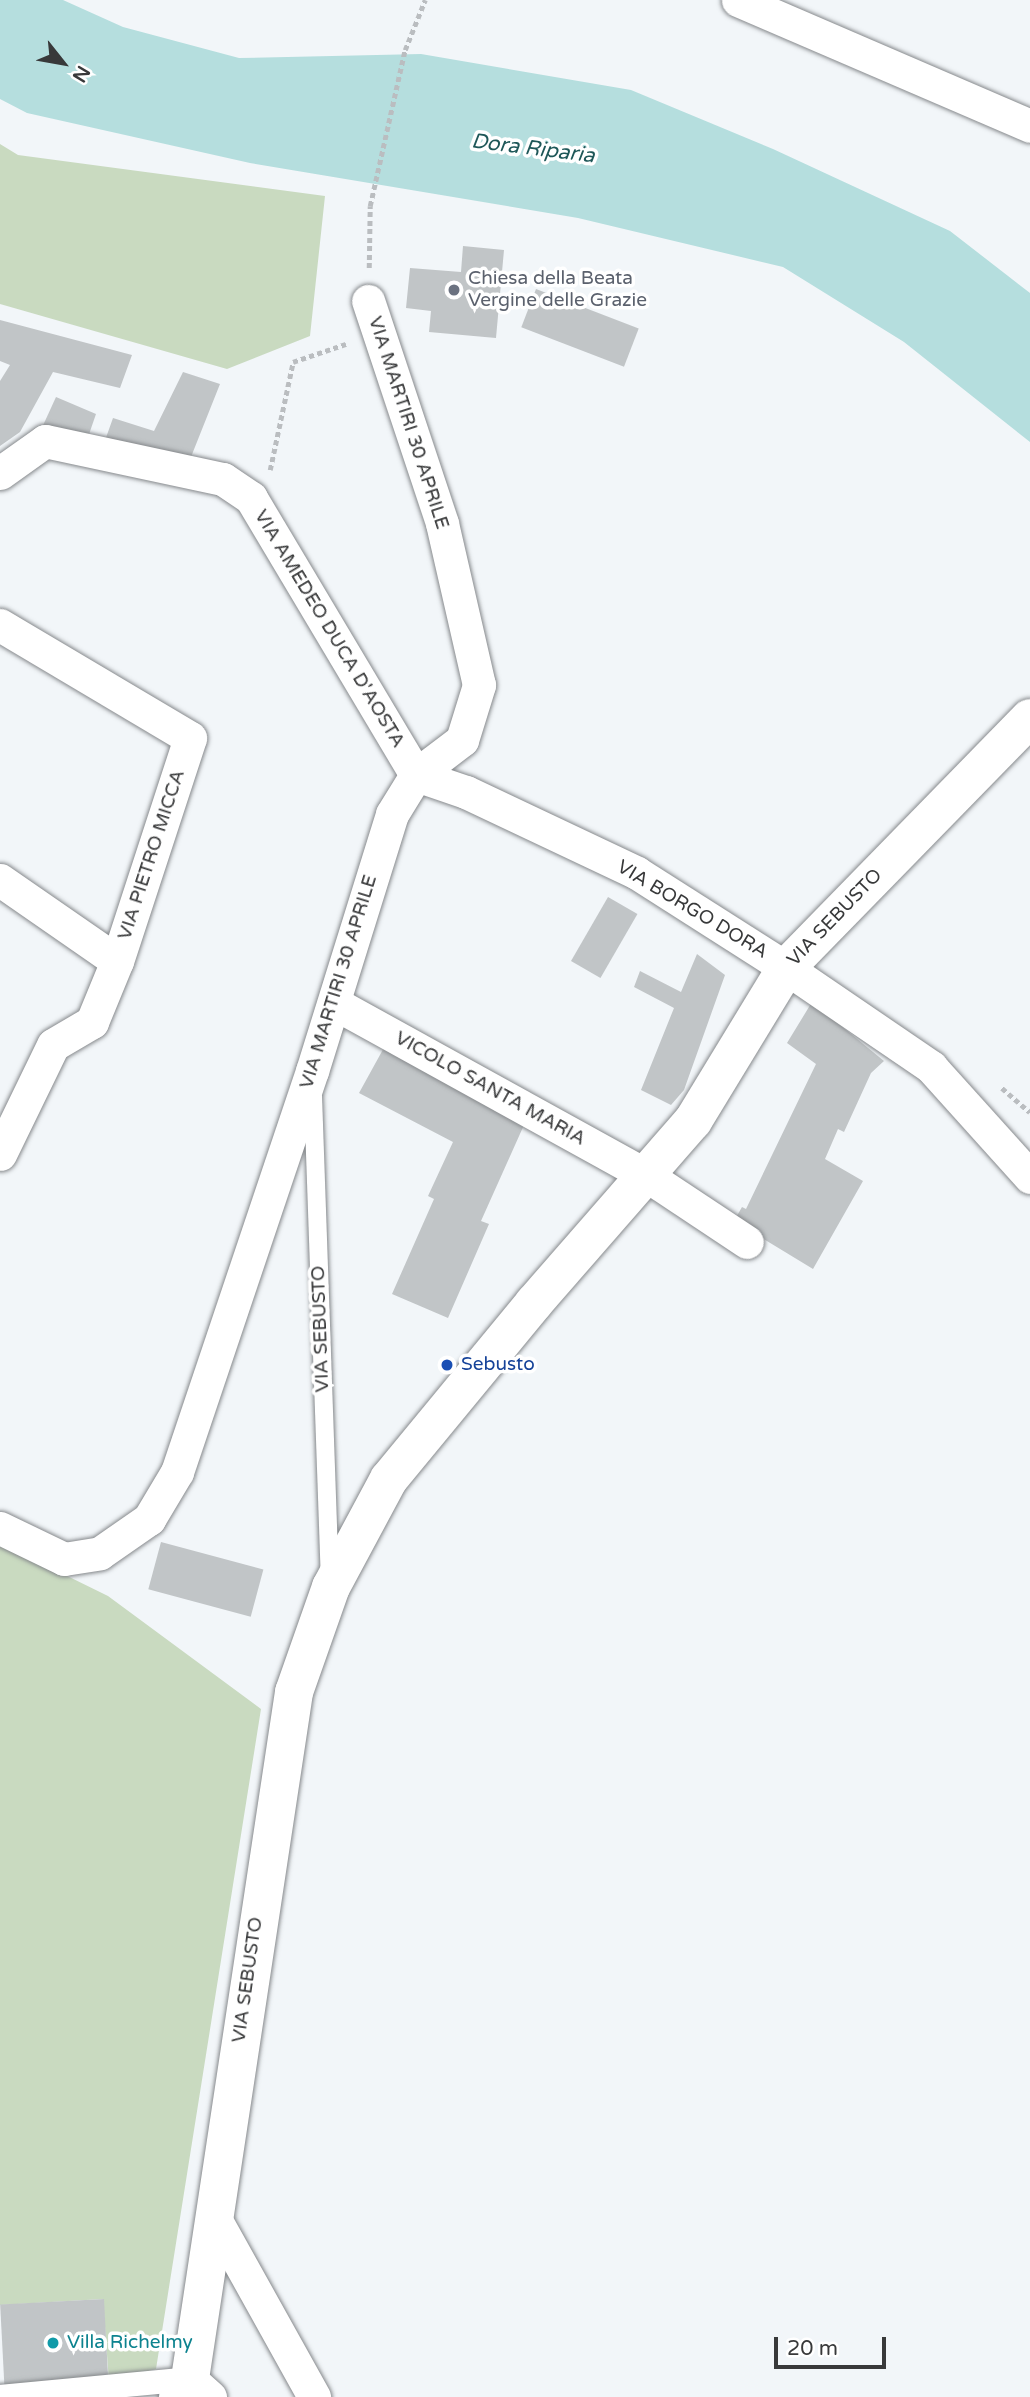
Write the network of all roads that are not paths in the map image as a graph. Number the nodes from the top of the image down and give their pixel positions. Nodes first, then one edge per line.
1 (738, 0) edge
2 (1030, 126) edge
3 (368, 300) road end
4 (0, 473) edge
5 (0, 625) edge
6 (1030, 718) edge
7 (416, 775) junction
8 (0, 880) edge
9 (117, 961) junction
10 (786, 968) junction
11 (334, 1003) junction
12 (312, 1071) junction
13 (2, 1143) edge
14 (646, 1175) junction
15 (1030, 1177) edge
16 (747, 1242) dead end
17 (0, 1528) edge
18 (331, 1587) junction
19 (214, 2217) junction
20 (193, 2391) edge
21 (0, 2397) edge
22 (314, 2397) edge

1 - 2 street
3 - 7 street, VIA MARTIRI 30 APRILE
4 - 7 street, VIA AMEDEO DUCA D'AOSTA
5 - 9 street, VIA PIETRO MICCA
6 - 10 street, VIA SEBUSTO
7 - 10 street, VIA BORGO DORA
7 - 11 street, VIA MARTIRI 30 APRILE
8 - 9 street
9 - 13 street, VIA PIETRO MICCA
10 - 14 street, VIA SEBUSTO
10 - 15 street, VIA BORGO DORA
11 - 12 street, VIA MARTIRI 30 APRILE
11 - 14 street, VICOLO SANTA MARIA
12 - 17 street, VIA MARTIRI 30 APRILE
12 - 18 lane, VIA SEBUSTO
14 - 16 street
14 - 18 street, VIA SEBUSTO
18 - 19 street, VIA SEBUSTO
19 - 20 street, VIA SEBUSTO
19 - 22 street
20 - 21 street

